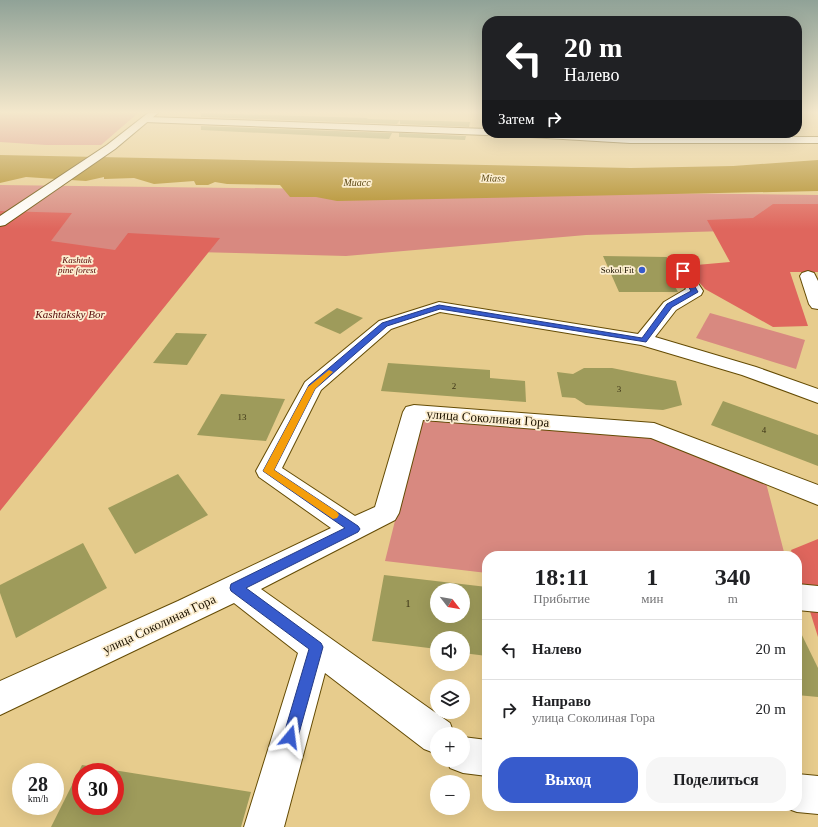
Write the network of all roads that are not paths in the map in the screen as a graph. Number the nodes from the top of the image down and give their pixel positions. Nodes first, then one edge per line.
1 (104, 152) edge
2 (0, 222) edge
3 (676, 260) dead end
4 (808, 276) dead end
5 (818, 304) edge
6 (644, 340) junction
7 (818, 396) edge
8 (818, 495) edge
9 (354, 529) junction
10 (236, 588) junction
11 (802, 597) edge
12 (818, 599) edge
13 (316, 647) junction
14 (0, 698) edge
15 (430, 731) edge
16 (470, 756) edge
17 (482, 757) edge
18 (802, 793) edge
19 (818, 795) edge
20 (264, 827) edge

1 - 2 street
3 - 6 street
4 - 5 street
6 - 7 street
6 - 9 street
8 - 9 street, улица Соколиная Гора
9 - 10 street, улица Соколиная Гора
10 - 13 street
10 - 14 street, улица Соколиная Гора
11 - 12 street
13 - 15 street
13 - 20 street
16 - 17 street
18 - 19 street

